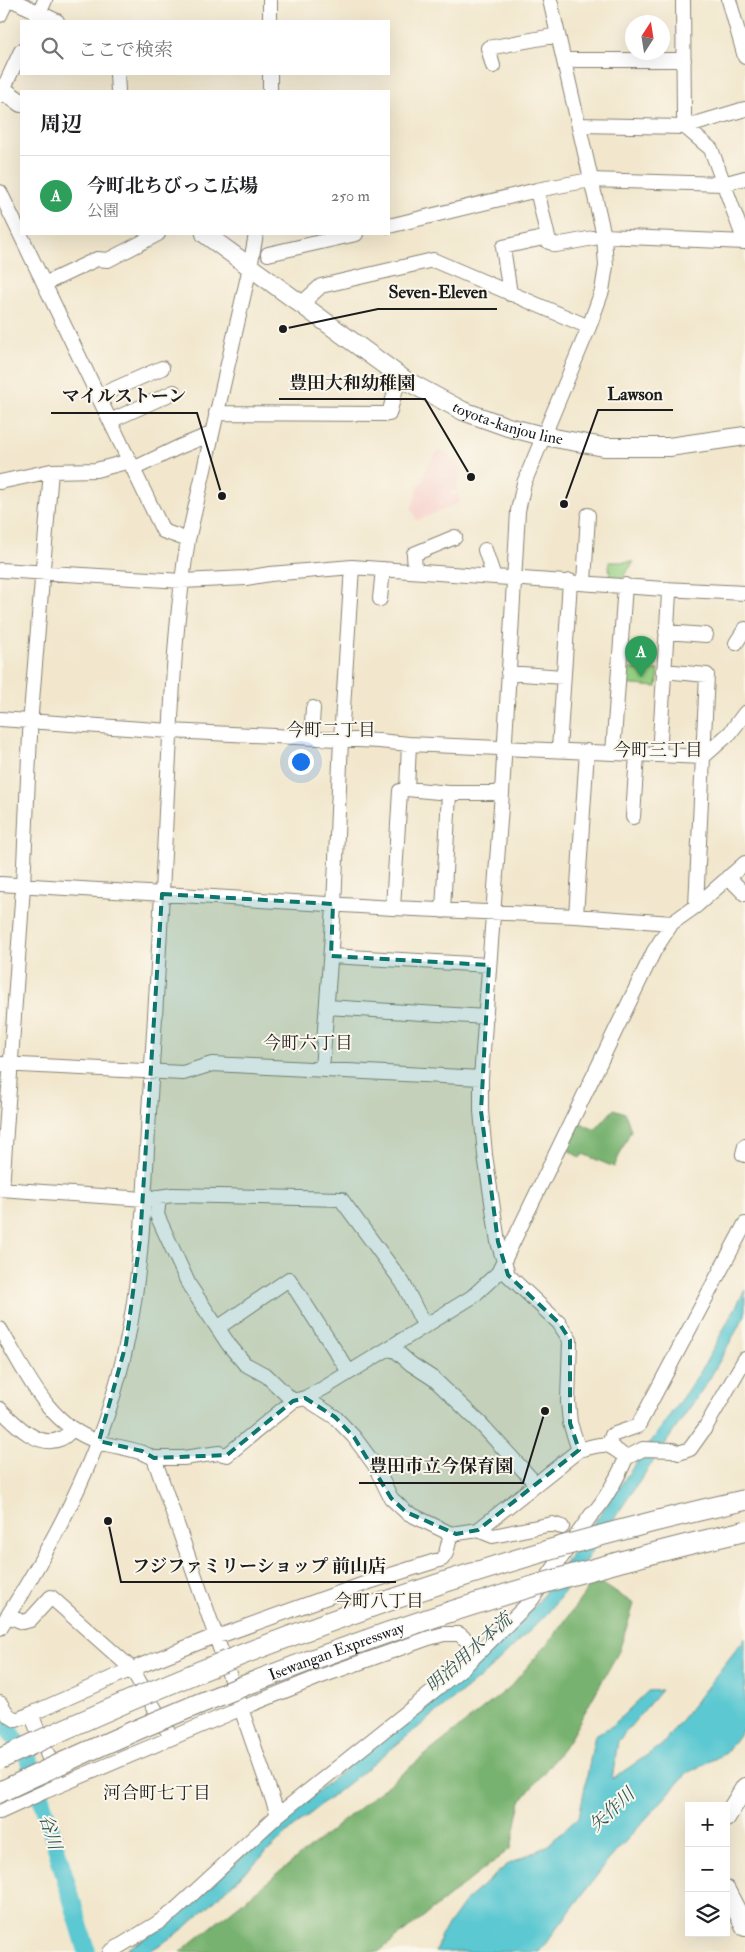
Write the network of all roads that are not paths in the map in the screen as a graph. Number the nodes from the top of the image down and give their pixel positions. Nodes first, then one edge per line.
1 (7, 0) edge
2 (12, 0) edge
3 (270, 0) edge
4 (550, 0) edge
5 (682, 0) edge
6 (729, 0) edge
7 (40, 11) edge
8 (0, 15) edge
9 (55, 20) edge
10 (270, 20) edge
11 (558, 35) junction
12 (20, 53) edge
13 (745, 57) edge
14 (565, 60) junction
15 (684, 60) junction
16 (493, 66) dead end
17 (117, 75) edge
18 (270, 75) edge
19 (118, 90) edge
20 (270, 90) edge
21 (1, 91) edge
22 (20, 102) edge
23 (745, 110) edge
24 (579, 125) junction
25 (685, 127) junction
26 (745, 178) edge
27 (590, 180) junction
28 (723, 184) junction
29 (537, 190) junction
30 (0, 192) edge
31 (390, 226) edge
32 (20, 234) edge
33 (21, 235) edge
34 (156, 235) edge
35 (206, 235) edge
36 (256, 235) edge
37 (352, 235) edge
38 (604, 236) junction
39 (549, 242) junction
40 (745, 242) edge
41 (268, 254) dead end
42 (250, 267) junction
43 (44, 284) junction
44 (510, 294) junction
45 (301, 304) junction
46 (589, 327) junction
47 (162, 368) dead end
48 (405, 380) junction
49 (174, 392) dead end
50 (98, 396) junction
51 (216, 413) junction
52 (110, 421) junction
53 (212, 434) junction
54 (543, 436) junction
55 (745, 436) edge
56 (132, 465) junction
57 (51, 471) junction
58 (0, 482) edge
59 (588, 515) dead end
60 (456, 536) dead end
61 (188, 540) junction
62 (485, 550) dead end
63 (352, 567) junction
64 (383, 569) junction
65 (0, 570) edge
66 (415, 571) junction
67 (42, 573) junction
68 (494, 577) junction
69 (513, 578) junction
70 (182, 581) junction
71 (570, 581) junction
72 (584, 582) junction
73 (624, 585) junction
74 (664, 589) junction
75 (745, 593) edge
76 (380, 599) dead end
77 (745, 629) edge
78 (666, 632) junction
79 (706, 635) dead end
80 (736, 643) dead end
81 (664, 671) junction
82 (508, 673) junction
83 (563, 676) junction
84 (312, 708) dead end
85 (745, 713) edge
86 (0, 719) edge
87 (32, 721) junction
88 (170, 731) junction
89 (311, 738) junction
90 (341, 739) junction
91 (409, 744) junction
92 (504, 749) junction
93 (559, 750) junction
94 (587, 751) junction
95 (614, 753) junction
96 (637, 754) junction
97 (659, 755) junction
98 (703, 757) junction
99 (407, 789) junction
100 (449, 793) junction
101 (502, 793) junction
102 (633, 817) dead end
103 (745, 863) edge
104 (728, 878) junction
105 (0, 884) edge
106 (23, 886) junction
107 (162, 894) junction
108 (745, 894) edge
109 (333, 904) junction
110 (696, 906) junction
111 (393, 908) junction
112 (443, 910) junction
113 (494, 913) junction
114 (576, 916) junction
115 (672, 923) junction
116 (331, 956) junction
117 (490, 965) junction
118 (327, 1007) junction
119 (486, 1017) junction
120 (5, 1064) edge
121 (322, 1069) junction
122 (152, 1071) junction
123 (482, 1078) junction
124 (745, 1146) edge
125 (745, 1155) edge
126 (1, 1189) edge
127 (159, 1198) junction
128 (144, 1199) junction
129 (745, 1224) edge
130 (504, 1261) junction
131 (424, 1325) junction
132 (218, 1327) junction
133 (0, 1328) edge
134 (388, 1349) junction
135 (745, 1359) edge
136 (349, 1372) junction
137 (299, 1399) junction
138 (0, 1409) edge
139 (72, 1429) junction
140 (99, 1442) junction
141 (609, 1444) junction
142 (579, 1450) junction
143 (154, 1458) junction
144 (626, 1458) junction
145 (536, 1484) junction
146 (745, 1500) edge
147 (562, 1527) dead end
148 (478, 1530) junction
149 (745, 1531) edge
150 (451, 1534) junction
151 (8, 1616) junction
152 (0, 1628) edge
153 (215, 1636) junction
154 (480, 1651) junction
155 (132, 1669) junction
156 (0, 1703) edge
157 (240, 1709) junction
158 (31, 1714) junction
159 (171, 1737) junction
160 (0, 1759) edge
161 (60, 1785) junction
162 (745, 1787) edge
163 (0, 1792) edge
164 (730, 1811) edge
165 (0, 1812) edge
166 (278, 1815) junction
167 (727, 1892) edge
168 (745, 1927) edge
169 (110, 1952) edge

1 - 8 street
2 - 7 street
3 - 10 street
4 - 11 street
5 - 15 street
6 - 13 street
7 - 9 street
11 - 14 street
11 - 16 street
12 - 21 street
14 - 15 street
14 - 24 street
15 - 25 street
17 - 19 street
18 - 20 street
21 - 22 main road
23 - 25 street
24 - 25 street
24 - 27 street
25 - 28 street
26 - 28 street
27 - 28 street
27 - 29 street
27 - 38 street
28 - 40 street
29 - 31 street
29 - 39 street
30 - 32 street
33 - 43 street
34 - 43 street
35 - 42 main road, toyota-kanjou line
36 - 42 street
37 - 41 street
38 - 39 street
38 - 40 street
38 - 46 street
39 - 44 street
42 - 45 main road, toyota-kanjou line
42 - 51 street
43 - 50 street
44 - 45 street
44 - 46 street
45 - 48 main road, toyota-kanjou line
46 - 54 street
47 - 50 street
48 - 51 street
48 - 54 main road, toyota-kanjou line
49 - 52 street
50 - 52 street
51 - 53 street
52 - 56 street
53 - 56 street
53 - 61 street
54 - 55 main road, toyota-kanjou line
54 - 69 street
56 - 57 street
56 - 61 street
57 - 58 street
57 - 67 street
59 - 72 street
60 - 66 street
61 - 70 street
62 - 68 street
63 - 64 street
63 - 70 street
63 - 90 street
64 - 66 street
64 - 76 street
65 - 67 street
66 - 68 street
67 - 70 street
67 - 87 street
68 - 69 street
69 - 71 street
69 - 82 street
70 - 88 street
71 - 72 street
71 - 83 street
72 - 73 street
73 - 74 street
73 - 95 street
74 - 75 street
74 - 78 street
77 - 80 street
78 - 79 street
78 - 81 street
81 - 97 street
81 - 98 street
82 - 83 street
82 - 92 street
83 - 93 street
84 - 89 street
85 - 98 street
86 - 87 street
87 - 88 street
87 - 106 street
88 - 89 street
88 - 107 street
89 - 90 street
90 - 91 street
90 - 109 street
91 - 92 street
91 - 99 street
92 - 93 street
92 - 101 street
93 - 94 street
94 - 95 street
94 - 114 street
95 - 96 street
96 - 97 street
96 - 102 street
97 - 98 street
98 - 110 street
99 - 100 street
99 - 111 street
100 - 101 street
100 - 112 street
101 - 113 street
103 - 104 street
104 - 108 street
104 - 110 street
105 - 106 street
106 - 107 street
106 - 120 street
107 - 109 street
107 - 122 street
109 - 111 street
109 - 116 street
110 - 115 street
111 - 112 street
112 - 113 street
113 - 114 street
113 - 117 street
114 - 115 street
115 - 130 street
116 - 117 street
116 - 118 street
117 - 119 street
118 - 119 street
118 - 121 street
119 - 123 street
120 - 122 street
120 - 126 street
121 - 122 street
121 - 123 street
122 - 128 street
123 - 130 street
124 - 125 street
126 - 128 street
127 - 128 street
127 - 131 street
127 - 132 street
128 - 140 street
129 - 141 street
130 - 131 street
130 - 142 street
131 - 134 street
132 - 136 street
132 - 137 street
133 - 139 street
134 - 136 street
134 - 145 street
135 - 144 street
136 - 137 street
137 - 143 street
137 - 150 street
138 - 139 street
139 - 140 street
140 - 143 street
140 - 151 street
141 - 142 street
141 - 144 street
142 - 145 street
143 - 153 street
144 - 154 street
145 - 148 street
146 - 160 highway, Isewangan Expressway, bridge
147 - 148 street
148 - 150 street
149 - 163 highway, Isewangan Expressway, bridge
150 - 153 street
151 - 152 street
151 - 155 street
153 - 155 street
153 - 157 street
154 - 157 street
154 - 166 street
155 - 158 street
155 - 159 street
156 - 158 street
157 - 159 street
157 - 166 street
158 - 161 street
159 - 161 street
161 - 165 street
162 - 164 main road
166 - 169 street
167 - 168 main road

